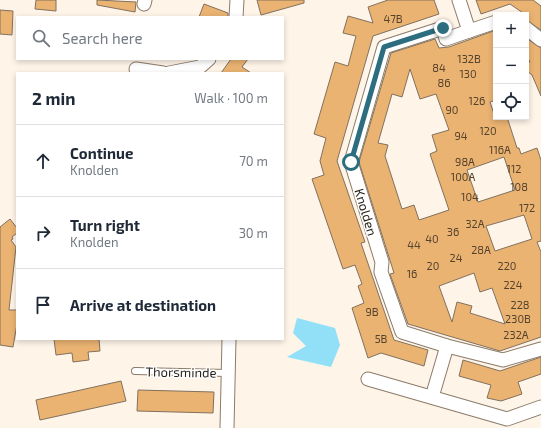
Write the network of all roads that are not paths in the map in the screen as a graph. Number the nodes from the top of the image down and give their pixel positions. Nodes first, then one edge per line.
1 (237, 0) edge
2 (459, 0) edge
3 (236, 16) edge
4 (493, 23) edge
5 (529, 30) edge
6 (469, 32) junction
7 (541, 40) edge
8 (208, 60) edge
9 (136, 69) dead end
10 (156, 72) edge
11 (173, 72) edge
12 (229, 340) edge
13 (447, 346) junction
14 (541, 349) edge
15 (135, 371) dead end
16 (228, 373) junction
17 (368, 379) dead end
18 (432, 397) junction
19 (541, 407) edge
20 (507, 423) edge
21 (227, 428) edge

1 - 3 street
2 - 6 street
4 - 6 street, Knolden
5 - 7 street
6 - 13 street, Knolden
8 - 11 street
9 - 10 street
12 - 16 street, Thorsminde
13 - 14 street, Knolden
13 - 18 street
15 - 16 lane, Thorsminde
16 - 21 street, Thorsminde
17 - 18 street
18 - 20 street
19 - 20 street

